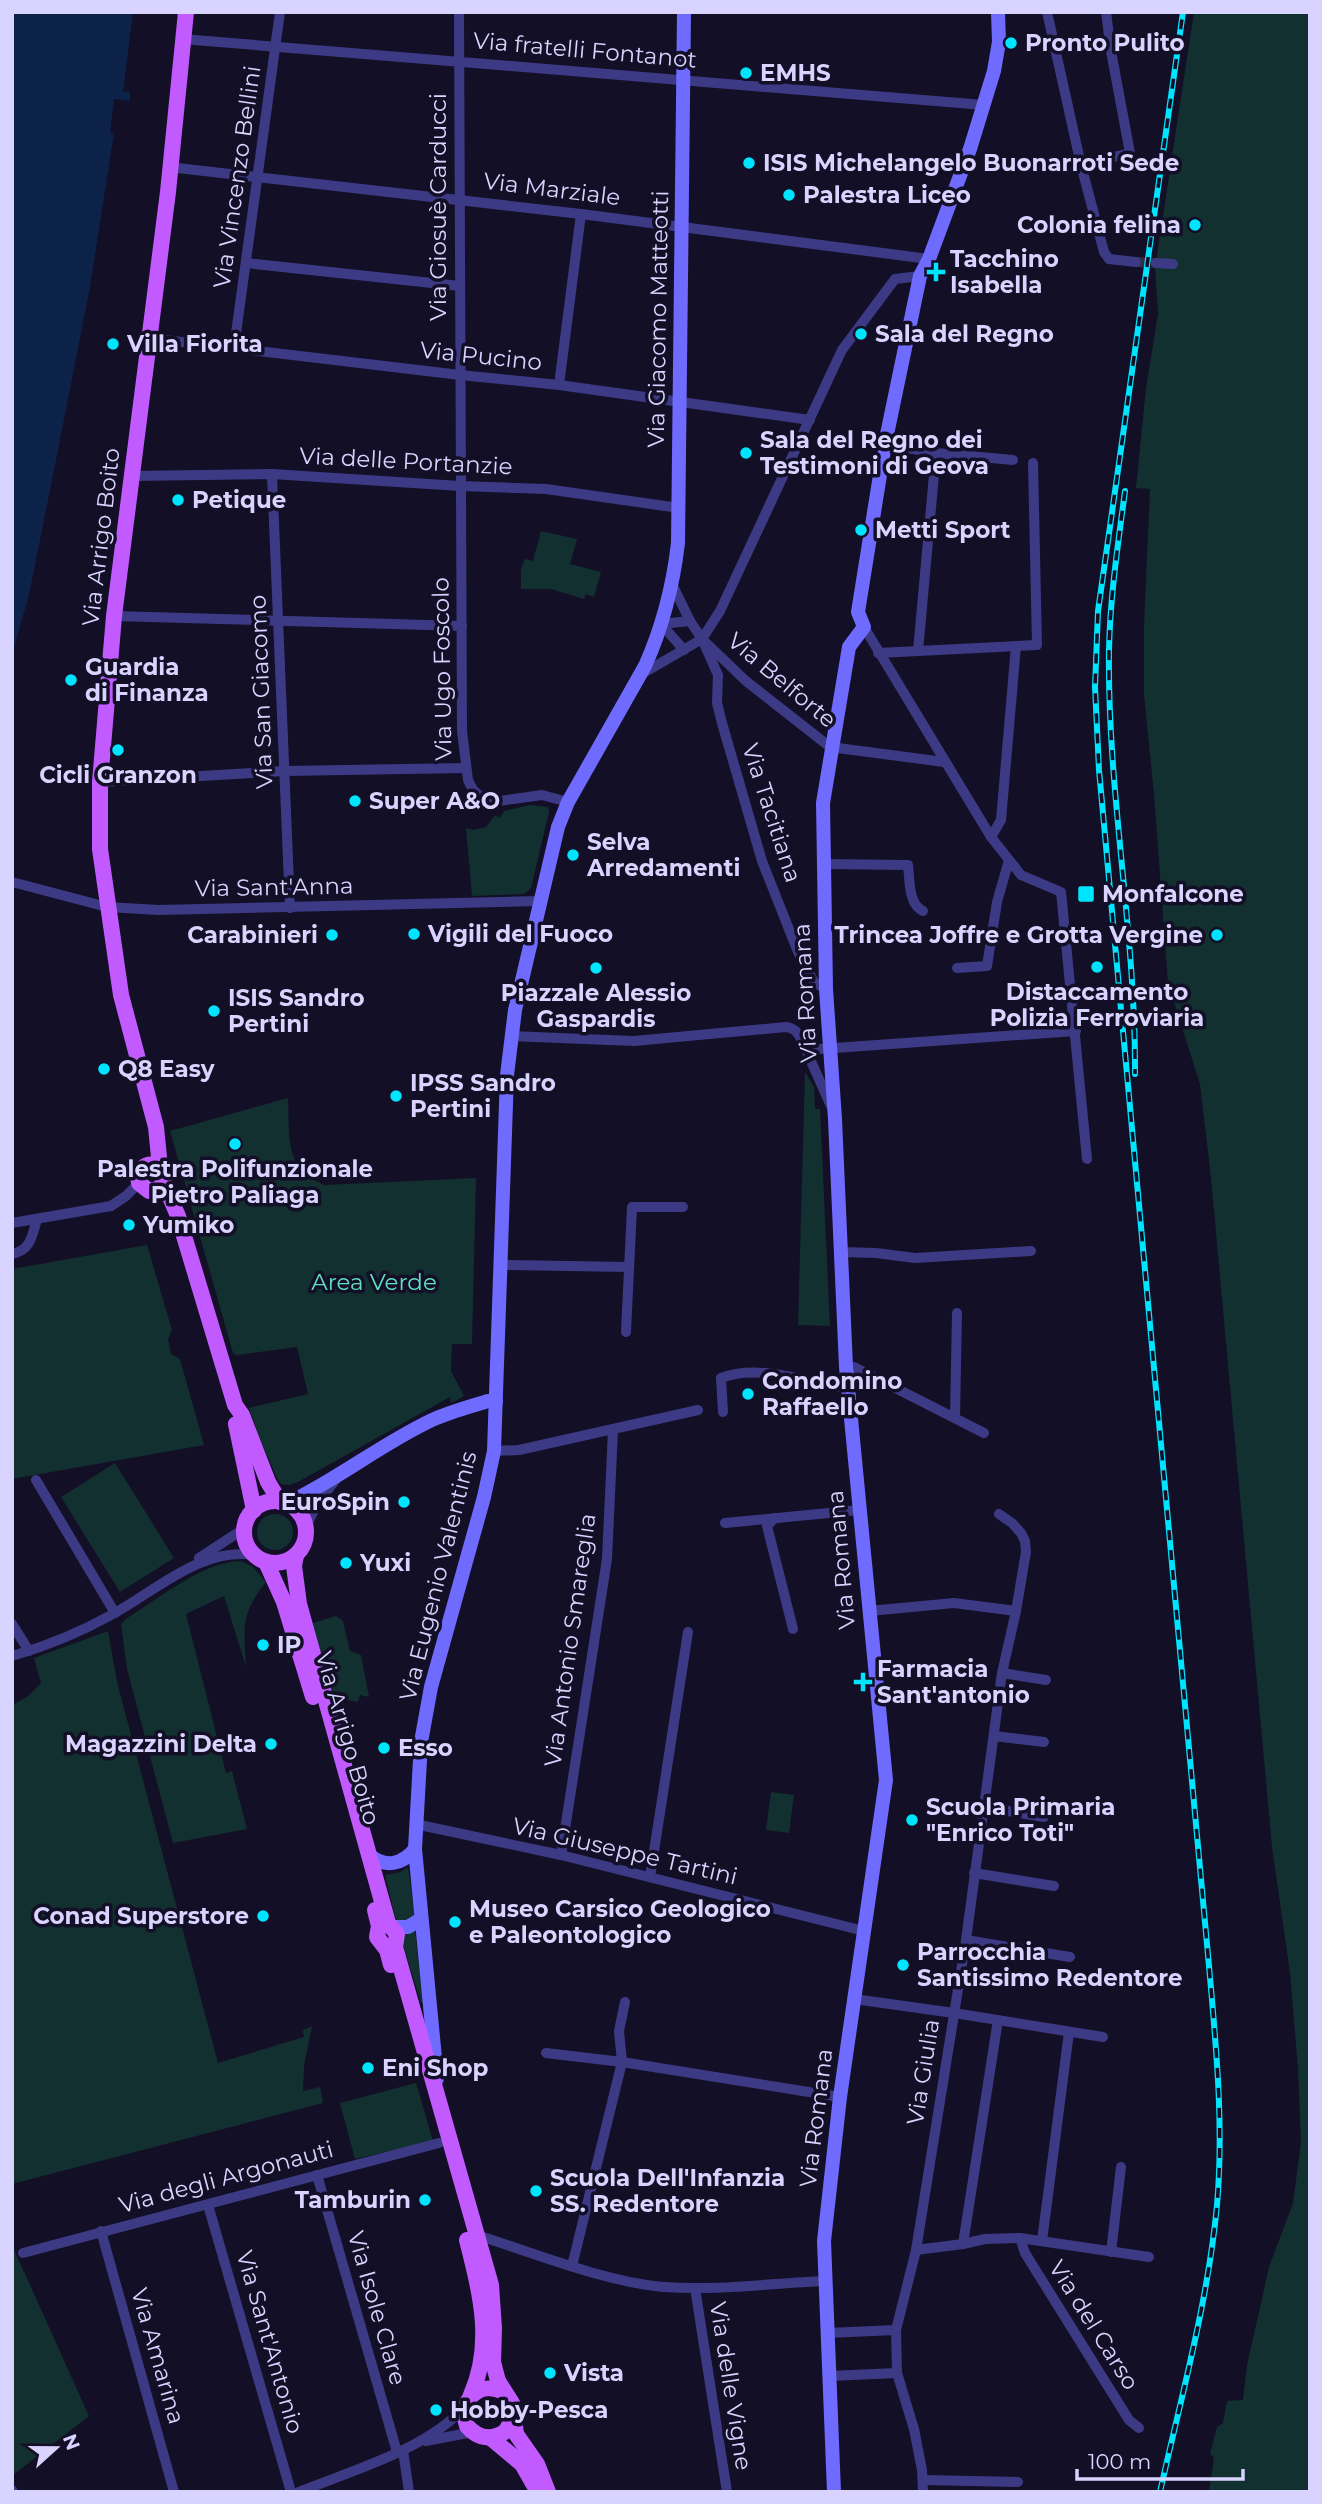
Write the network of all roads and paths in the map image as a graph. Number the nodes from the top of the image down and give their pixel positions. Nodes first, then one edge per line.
1 (186, 12) edge
2 (280, 12) edge
3 (459, 12) edge
4 (684, 12) edge
5 (998, 12) edge
6 (1047, 12) edge
7 (1106, 12) edge
8 (182, 39) junction
9 (276, 47) junction
10 (459, 62) junction
11 (683, 79) junction
12 (984, 105) junction
13 (1081, 164) junction
14 (169, 167) junction
15 (259, 177) junction
16 (460, 199) junction
17 (581, 214) junction
18 (682, 227) junction
19 (897, 256) junction
20 (929, 260) junction
21 (1136, 262) tunnel mouth
22 (246, 263) junction
23 (1156, 263) tunnel mouth
24 (1173, 264) dead end
25 (920, 276) junction
26 (895, 279) junction
27 (460, 286) junction
28 (148, 338) junction
29 (234, 348) junction
30 (460, 375) junction
31 (559, 385) junction
32 (680, 402) junction
33 (810, 420) junction
34 (885, 444) junction
35 (936, 453) junction
36 (1013, 460) dead end
37 (1033, 463) dead end
38 (272, 474) junction
39 (131, 475) junction
40 (460, 486) junction
41 (678, 508) junction
42 (672, 584) junction
43 (114, 616) junction
44 (280, 621) junction
45 (690, 621) junction
46 (662, 624) junction
47 (462, 626) junction
48 (864, 628) junction
49 (702, 639) junction
50 (1016, 646) junction
51 (684, 650) junction
52 (918, 651) junction
53 (878, 653) junction
54 (640, 675) junction
55 (831, 747) junction
56 (944, 762) junction
57 (465, 768) junction
58 (285, 771) junction
59 (100, 782) junction
60 (568, 802) junction
61 (991, 837) junction
62 (1009, 860) junction
63 (823, 864) junction
64 (12, 882) edge
65 (540, 901) junction
66 (107, 907) junction
67 (290, 908) junction
68 (923, 911) dead end
69 (957, 968) dead end
70 (826, 989) junction
71 (1076, 1031) junction
72 (510, 1036) junction
73 (830, 1047) junction
74 (807, 1049) junction
75 (835, 1119) junction
76 (1087, 1159) dead end
77 (155, 1182) junction
78 (683, 1207) dead end
79 (37, 1219) junction
80 (12, 1223) edge
81 (1031, 1251) dead end
82 (841, 1252) junction
83 (12, 1254) edge
84 (501, 1265) junction
85 (629, 1268) junction
86 (957, 1313) dead end
87 (626, 1332) dead end
88 (846, 1367) junction
89 (848, 1388) junction
90 (496, 1401) junction
91 (235, 1405) junction
92 (698, 1410) dead end
93 (723, 1412) dead end
94 (955, 1417) junction
95 (613, 1430) junction
96 (984, 1433) dead end
97 (494, 1451) junction
98 (341, 1473) junction
99 (36, 1480) dead end
100 (283, 1503) junction
101 (254, 1510) junction
102 (859, 1510) junction
103 (999, 1514) dead end
104 (775, 1518) junction
105 (725, 1523) dead end
106 (245, 1528) junction
107 (306, 1529) junction
108 (296, 1555) junction
109 (261, 1559) junction
110 (192, 1566) junction
111 (869, 1611) junction
112 (1016, 1611) junction
113 (115, 1613) junction
114 (12, 1624) edge
115 (793, 1629) dead end
116 (688, 1632) dead end
117 (29, 1651) junction
118 (12, 1656) edge
119 (1002, 1673) junction
120 (1045, 1680) dead end
121 (993, 1735) junction
122 (1044, 1742) dead end
123 (984, 1807) junction
124 (1044, 1816) dead end
125 (415, 1824) junction
126 (415, 1849) junction
127 (369, 1855) junction
128 (561, 1855) junction
129 (974, 1873) junction
130 (650, 1877) junction
131 (1054, 1886) dead end
132 (421, 1919) junction
133 (864, 1931) junction
134 (388, 1934) junction
135 (965, 1940) junction
136 (1070, 1957) dead end
137 (854, 2000) junction
138 (625, 2002) dead end
139 (954, 2012) junction
140 (998, 2020) junction
141 (1069, 2032) junction
142 (1103, 2037) dead end
143 (546, 2053) dead end
144 (622, 2062) junction
145 (840, 2097) junction
146 (435, 2110) junction
147 (439, 2143) junction
148 (1121, 2167) dead end
149 (317, 2175) junction
150 (208, 2205) junction
151 (101, 2231) junction
152 (477, 2235) junction
153 (1020, 2238) junction
154 (1042, 2241) junction
155 (963, 2244) junction
156 (916, 2250) junction
157 (1111, 2252) junction
158 (23, 2253) dead end
159 (1149, 2257) dead end
160 (572, 2266) junction
161 (826, 2281) junction
162 (695, 2288) junction
163 (896, 2330) junction
164 (828, 2333) junction
165 (897, 2373) junction
166 (829, 2376) junction
167 (504, 2392) junction
168 (468, 2401) junction
169 (514, 2416) junction
170 (1139, 2428) dead end
171 (473, 2432) junction
172 (491, 2438) junction
173 (419, 2442) junction
174 (400, 2451) junction
175 (1018, 2482) dead end
176 (923, 2486) edge
177 (174, 2492) edge
178 (291, 2492) edge
179 (299, 2492) edge
180 (409, 2492) edge
181 (538, 2492) edge
182 (548, 2492) edge
183 (727, 2492) edge
184 (834, 2492) edge

1 - 8 main road, Via Arrigo Boito
2 - 9 street, Via Vincenzo Bellini
3 - 10 street, Via Giosuè Carducci
4 - 11 street, Via Giacomo Matteotti
5 - 12 street
6 - 13 street
7 - 13 street
8 - 9 street, Via fratelli Fontanot
8 - 14 main road, Via Arrigo Boito
9 - 10 street, Via fratelli Fontanot
9 - 15 street, Via Vincenzo Bellini
10 - 11 street, Via fratelli Fontanot
10 - 16 street, Via Giosuè Carducci
11 - 12 street, Via fratelli Fontanot
11 - 18 street, Via Giacomo Matteotti
12 - 20 street
13 - 21 street
14 - 15 street, Via Marziale
14 - 28 main road, Via Arrigo Boito
15 - 16 street, Via Marziale
15 - 22 street, Via Vincenzo Bellini
16 - 17 street, Via Marziale
16 - 27 street, Via Giosuè Carducci
17 - 18 street, Via Marziale
17 - 31 street
18 - 19 street, Via Marziale
18 - 32 street, Via Giacomo Matteotti
19 - 20 street, Via Marziale
19 - 26 street
20 - 25 street
22 - 27 street
22 - 29 street, Via Vincenzo Bellini
23 - 24 street
25 - 26 street
25 - 34 street
26 - 33 street
27 - 30 street, Via Giosuè Carducci
28 - 29 street, Via Pucino
28 - 39 main road, Via Arrigo Boito
29 - 30 street, Via Pucino
30 - 31 street, Via Pucino
30 - 40 street, Via Giosuè Carducci
31 - 32 street, Via Pucino
32 - 33 street, Via Pucino
32 - 41 street, Via Giacomo Matteotti
33 - 49 street
34 - 35 street
34 - 48 street
35 - 36 street
35 - 52 street
37 - 50 street
38 - 39 street, Via delle Portanzie
38 - 40 street, Via delle Portanzie
38 - 44 street, Via San Giacomo
39 - 43 main road, Via Arrigo Boito
40 - 41 street, Via delle Portanzie
40 - 47 street, Via Ugo Foscolo
41 - 42 street, Via Giacomo Matteotti
42 - 45 street, Via Belforte
42 - 46 street, Via Giacomo Matteotti
43 - 44 street
43 - 59 main road, Via Arrigo Boito
44 - 47 street
44 - 58 street, Via San Giacomo
45 - 46 street
45 - 49 street, Via Belforte
46 - 51 street
46 - 54 street, Via Eugenio Valentinis
47 - 57 street, Via Ugo Foscolo
48 - 53 street
48 - 55 street, Via Romana
49 - 51 street
49 - 55 street, Via Belforte
49 - 70 street, Via Tacitiana
50 - 52 street
50 - 61 street
51 - 54 street
52 - 53 street
53 - 56 street
54 - 60 street, Via Eugenio Valentinis
55 - 56 street, Via Belforte
55 - 63 street, Via Romana
56 - 61 street
57 - 58 street
57 - 60 street, Via Ugo Foscolo
58 - 59 street
58 - 67 street, Via San Giacomo
59 - 66 main road, Via Arrigo Boito
60 - 65 street, Via Eugenio Valentinis
61 - 62 street
62 - 69 street
62 - 71 street
63 - 68 street
63 - 70 street, Via Romana
64 - 66 street, Via Sant'Anna
65 - 67 street, Via Sant'Anna
65 - 72 street, Via Eugenio Valentinis
66 - 67 street, Via Sant'Anna
66 - 77 main road, Via Arrigo Boito
70 - 73 street, Via Romana
71 - 73 street
71 - 76 street
72 - 74 street
72 - 84 street, Via Eugenio Valentinis
73 - 74 street
73 - 75 street, Via Romana
74 - 75 street
75 - 82 street, Via Romana
77 - 79 street
77 - 91 main road, Via Arrigo Boito
78 - 85 street
79 - 80 street
79 - 83 street
81 - 82 street
82 - 88 street, Via Romana
84 - 85 street
84 - 90 street, Via Eugenio Valentinis
85 - 87 street
86 - 94 street
88 - 89 street, Via Romana
88 - 94 street
89 - 93 street
89 - 102 street, Via Romana
90 - 97 street, Via Eugenio Valentinis
90 - 98 street
91 - 100 main road, Via Arrigo Boito
91 - 101 main road, Via Arrigo Boito
92 - 95 street
94 - 96 street
95 - 97 street
95 - 128 street, Via Antonio Smareglia
97 - 125 street, Via Eugenio Valentinis
98 - 100 street
98 - 107 street
99 - 113 street
100 - 101 main road
100 - 107 main road, Via Arrigo Boito
101 - 106 main road
102 - 104 street
102 - 111 street, Via Romana
103 - 112 street, Via Giulia
104 - 105 street
104 - 115 street
106 - 109 main road, Via Arrigo Boito
106 - 110 street
107 - 108 main road, Via Arrigo Boito
108 - 109 main road
108 - 127 main road, Via Arrigo Boito
109 - 110 street
109 - 134 main road, Via Arrigo Boito
110 - 113 street
111 - 112 street
111 - 133 street, Via Romana
112 - 119 street, Via Giulia
113 - 117 street
114 - 117 street
116 - 130 street
117 - 118 street
119 - 120 street
119 - 121 street, Via Giulia
121 - 122 street
121 - 123 street, Via Giulia
123 - 124 street
123 - 129 street, Via Giulia
125 - 126 street, Via Eugenio Valentinis
125 - 128 street, Via Giuseppe Tartini
126 - 127 street
126 - 132 street, Via Eugenio Valentinis
127 - 134 main road, Via Arrigo Boito
128 - 130 street, Via Giuseppe Tartini
129 - 131 street
129 - 135 street, Via Giulia
130 - 133 street, Via Giuseppe Tartini
132 - 134 street
132 - 146 street, Via Eugenio Valentinis
133 - 137 street, Via Romana
134 - 146 main road, Via Arrigo Boito
135 - 136 street
135 - 139 street, Via Giulia
137 - 139 street
137 - 145 street, Via Romana
138 - 144 street
139 - 140 street
139 - 156 street, Via Giulia
140 - 141 street
140 - 155 street
141 - 142 street
141 - 154 street
143 - 144 street
144 - 145 street
144 - 160 street
145 - 161 street, Via Romana
146 - 147 main road, Via Eugenio Valentinis
146 - 152 main road, Via Eugenio Valentinis
147 - 149 street, Via degli Argonauti
147 - 168 main road, Via Eugenio Valentinis
148 - 157 street
149 - 150 street, Via degli Argonauti
149 - 174 street, Via Isole Clare
150 - 151 street, Via degli Argonauti
150 - 178 street, Via Sant'Antonio
151 - 158 street, Via degli Argonauti
151 - 177 street, Via Amarina
152 - 160 street
152 - 167 main road, Via Eugenio Valentinis
153 - 154 street
153 - 155 street
153 - 170 street, Via del Carso
154 - 157 street
155 - 156 street
156 - 163 street, Via Giulia
157 - 159 street
160 - 162 street
161 - 162 street
161 - 164 street, Via Romana
162 - 183 street, Via delle Vigne
163 - 164 street
163 - 165 street, Via Giulia
164 - 166 street, Via Romana
165 - 166 street
165 - 176 street, Via Giulia
166 - 184 street, Via Romana
167 - 168 main road
167 - 169 main road
168 - 171 main road
168 - 173 street
169 - 172 main road
169 - 182 main road
171 - 172 main road
171 - 173 street
172 - 181 main road
173 - 174 street
174 - 179 street
174 - 180 street, Via Isole Clare
175 - 176 street

